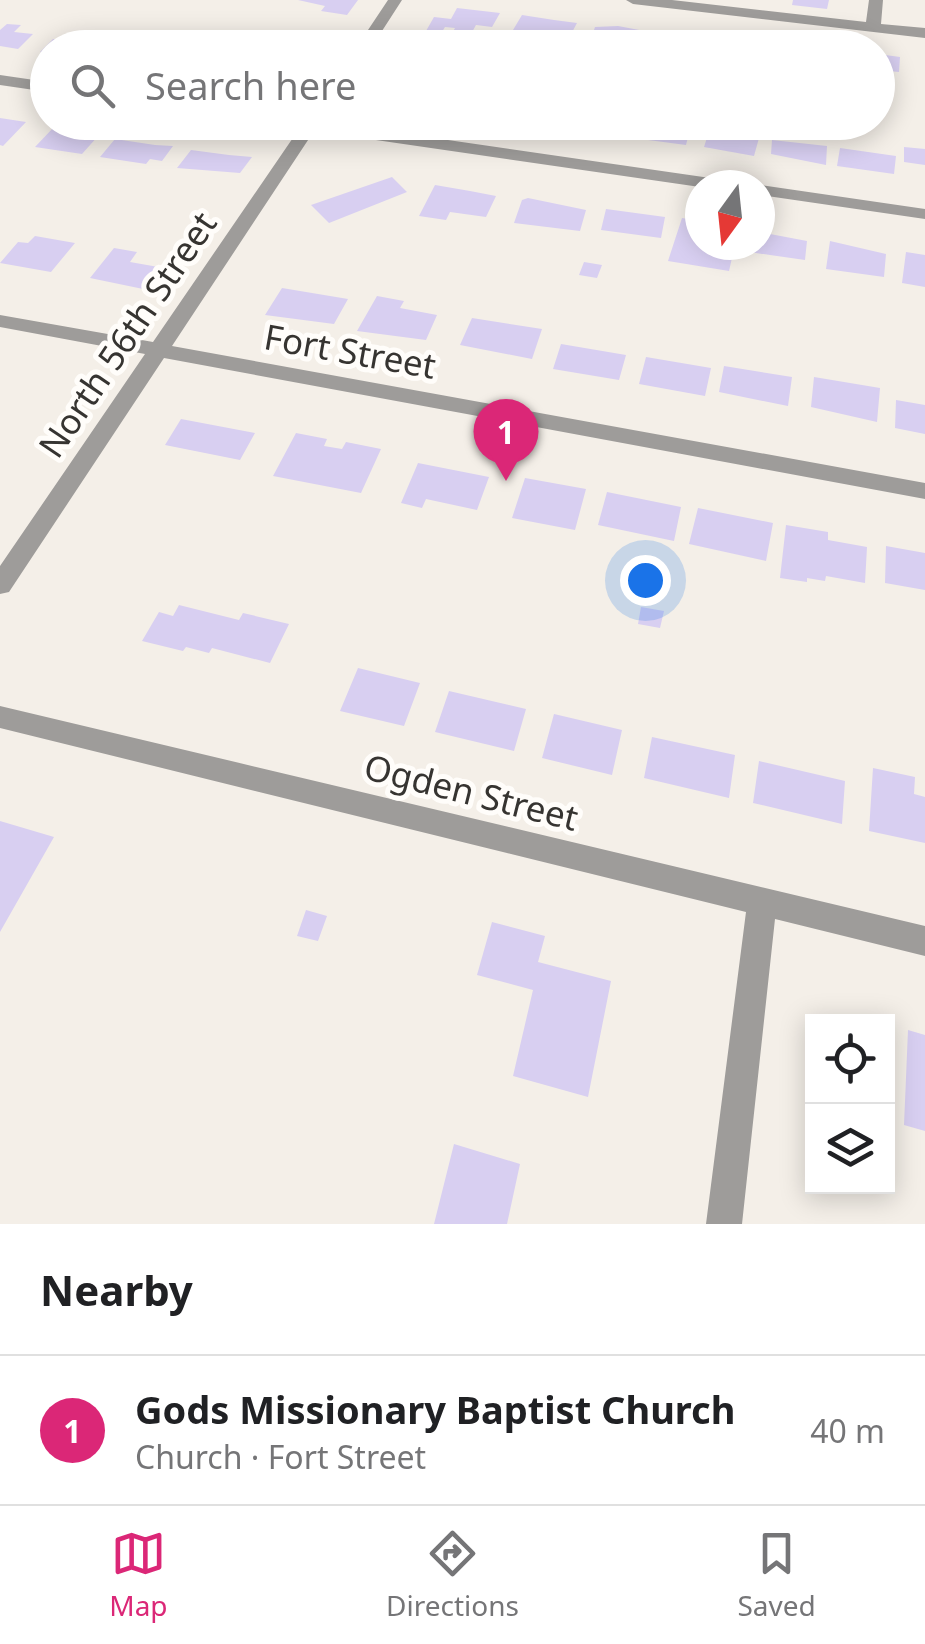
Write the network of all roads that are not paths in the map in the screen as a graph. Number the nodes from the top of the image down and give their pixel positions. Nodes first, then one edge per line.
1 (396, 0) edge
2 (633, 0) edge
3 (876, 0) edge
4 (873, 28) junction
5 (375, 30) edge
6 (894, 30) edge
7 (895, 30) edge
8 (925, 33) edge
9 (0, 80) edge
10 (30, 84) edge
11 (300, 140) edge
12 (419, 140) edge
13 (685, 179) edge
14 (775, 192) edge
15 (925, 214) edge
16 (0, 321) edge
17 (157, 350) junction
18 (925, 491) edge
19 (0, 585) edge
20 (0, 717) edge
21 (762, 902) junction
22 (925, 941) edge
23 (724, 1224) edge

1 - 5 street
2 - 4 street
3 - 4 street
4 - 6 street
7 - 8 street
9 - 10 street
11 - 17 street, North 56th Street
12 - 13 street
14 - 15 street
16 - 17 street, Fort Street
17 - 18 street, Fort Street
17 - 19 street, North 56th Street
20 - 21 street, Ogden Street
21 - 22 street, Ogden Street
21 - 23 street

